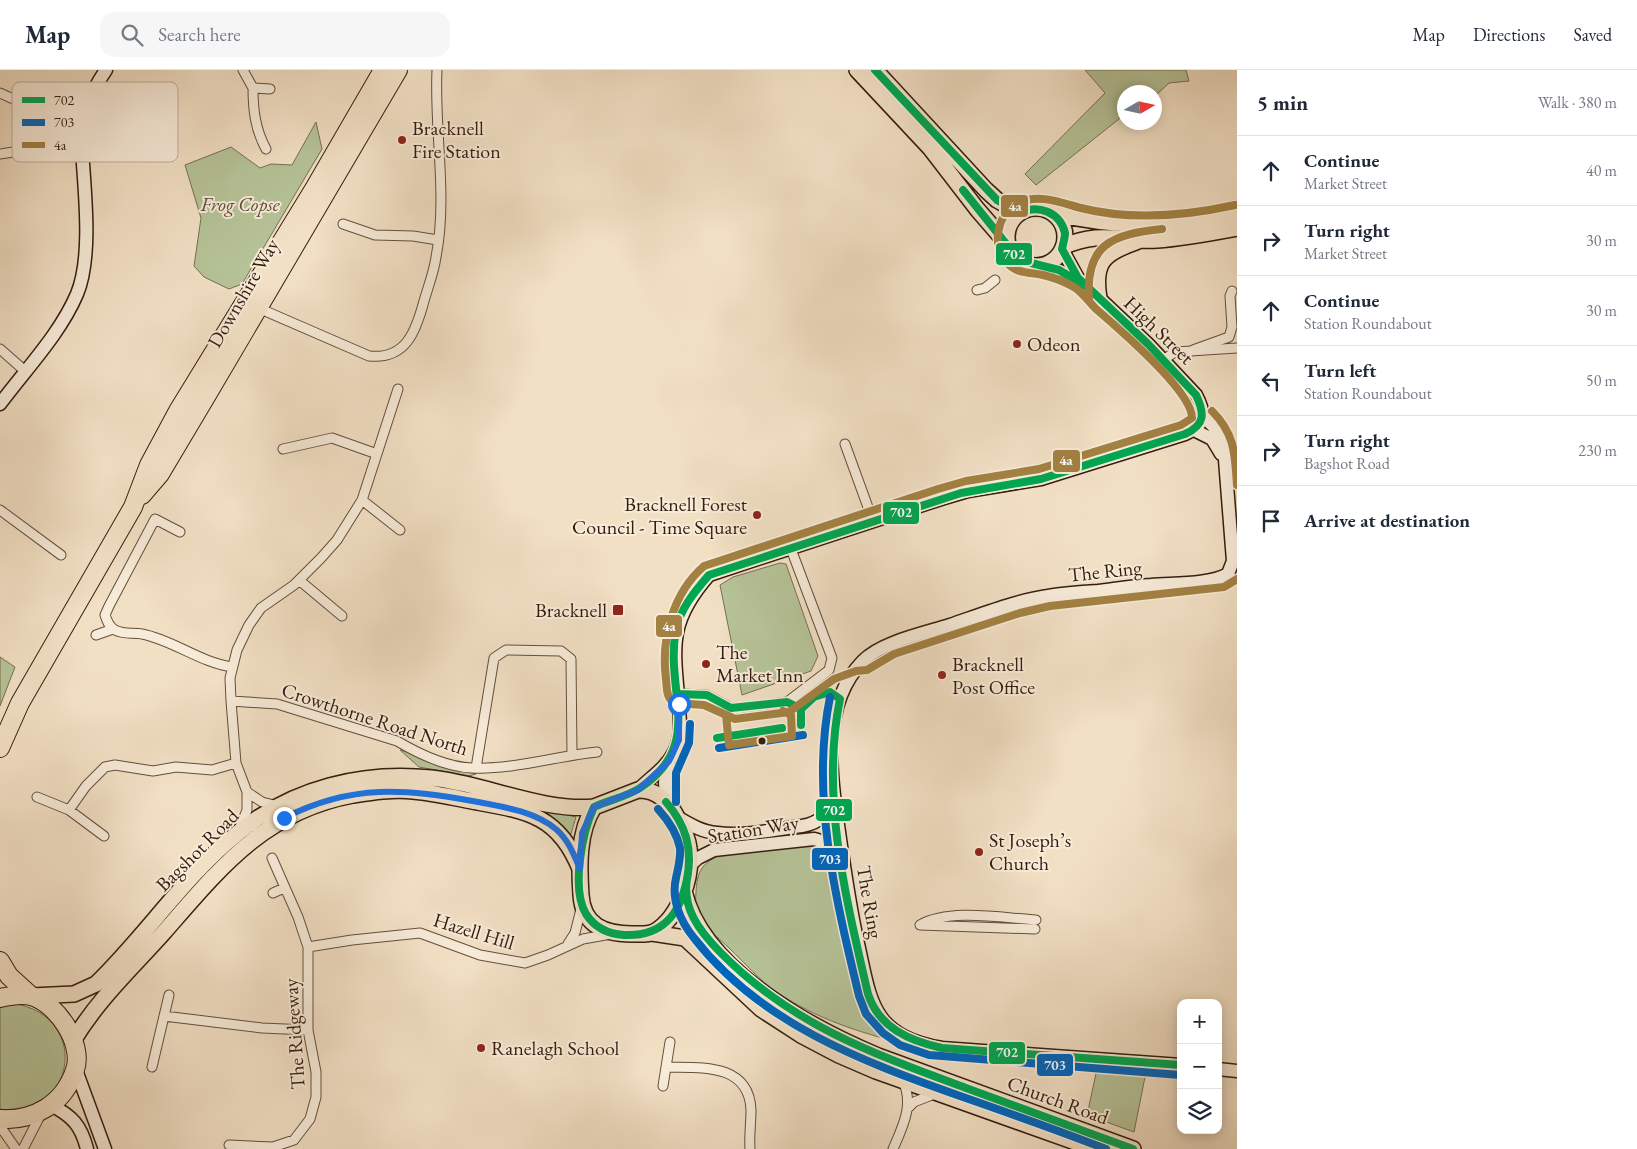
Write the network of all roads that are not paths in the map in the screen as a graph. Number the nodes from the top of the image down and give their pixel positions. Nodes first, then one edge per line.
1 (106, 70) edge
2 (243, 70) edge
3 (383, 70) edge
4 (398, 70) edge
5 (437, 70) edge
6 (857, 70) edge
7 (875, 70) edge
8 (98, 82) edge
9 (253, 88) junction
10 (270, 89) dead end
11 (266, 149) dead end
12 (82, 162) edge
13 (1020, 213) junction
14 (1053, 213) junction
15 (1237, 215) edge
16 (343, 224) dead end
17 (1237, 228) edge
18 (438, 240) junction
19 (1140, 240) junction
20 (1009, 246) junction
21 (1063, 248) junction
22 (1043, 265) junction
23 (1078, 278) junction
24 (995, 280) dead end
25 (977, 290) dead end
26 (1099, 298) junction
27 (252, 305) junction
28 (1237, 313) edge
29 (1237, 348) edge
30 (0, 349) edge
31 (1193, 350) junction
32 (1163, 360) junction
33 (25, 371) junction
34 (398, 389) dead end
35 (0, 404) edge
36 (1202, 416) junction
37 (1192, 431) junction
38 (845, 444) dead end
39 (283, 449) dead end
40 (378, 454) junction
41 (1226, 465) junction
42 (362, 500) junction
43 (0, 510) edge
44 (873, 521) junction
45 (400, 530) dead end
46 (180, 532) dead end
47 (791, 549) junction
48 (61, 555) dead end
49 (1231, 571) joint
50 (299, 580) junction
51 (342, 616) dead end
52 (114, 629) junction
53 (96, 635) dead end
54 (232, 667) junction
55 (678, 694) junction
56 (230, 701) junction
57 (788, 702) junction
58 (801, 709) dead end
59 (0, 748) edge
60 (597, 752) dead end
61 (572, 755) junction
62 (669, 761) junction
63 (236, 763) junction
64 (476, 768) junction
65 (638, 790) junction
66 (833, 791) junction
67 (247, 792) junction
68 (36, 797) dead end
69 (666, 802) junction
70 (598, 805) junction
71 (278, 806) junction
72 (69, 810) junction
73 (677, 817) junction
74 (238, 832) junction
75 (104, 836) dead end
76 (272, 858) dead end
77 (689, 866) junction
78 (580, 869) junction
79 (284, 888) junction
80 (684, 891) junction
81 (273, 893) dead end
82 (848, 898) junction
83 (582, 906) junction
84 (1036, 920) dead end
85 (1035, 929) dead end
86 (602, 932) junction
87 (649, 933) junction
88 (568, 944) junction
89 (308, 947) junction
90 (0, 961) edge
91 (31, 996) junction
92 (169, 996) dead end
93 (0, 998) edge
94 (164, 1016) junction
95 (308, 1030) junction
96 (73, 1040) junction
97 (670, 1042) dead end
98 (1177, 1065) edge
99 (152, 1066) dead end
100 (666, 1067) junction
101 (1222, 1068) edge
102 (76, 1070) junction
103 (1237, 1071) edge
104 (903, 1081) junction
105 (663, 1086) dead end
106 (939, 1093) junction
107 (909, 1107) junction
108 (47, 1109) junction
109 (0, 1119) edge
110 (0, 1126) edge
111 (229, 1145) dead end
112 (16, 1149) edge
113 (23, 1149) edge
114 (87, 1149) edge
115 (105, 1149) edge
116 (750, 1149) edge
117 (893, 1149) edge
118 (1095, 1149) edge
119 (1133, 1149) edge

1 - 8 street
2 - 9 street
3 - 27 highway, Downshire Way
4 - 27 highway, Downshire Way
5 - 18 street
6 - 20 main road
7 - 13 main road
9 - 10 street
9 - 11 street
12 - 33 street
13 - 14 main road
13 - 20 main road
14 - 15 main road
14 - 21 main road
16 - 18 street
17 - 19 main road
18 - 27 street
19 - 21 main road
19 - 26 main road
20 - 22 main road
21 - 22 main road
21 - 23 street, High Street
22 - 23 street, High Street
23 - 26 street, High Street
24 - 25 street
26 - 32 street, High Street
27 - 59 highway, Downshire Way
28 - 31 street
29 - 31 street
30 - 33 street
31 - 32 street
32 - 36 street, High Street
33 - 35 street
34 - 40 street
36 - 37 street
36 - 41 street, High Street
37 - 41 street, High Street
37 - 44 street
38 - 44 street
39 - 40 street
40 - 42 street
41 - 49 street, High Street
42 - 45 street
42 - 50 street
43 - 48 street
44 - 47 street
46 - 52 street
47 - 55 street
47 - 57 street
49 - 66 street, The Ring
50 - 51 street
50 - 54 street
52 - 53 street
52 - 54 street
54 - 56 street
55 - 57 street
55 - 62 street
56 - 63 street
56 - 64 street, Crowthorne Road North
57 - 58 street
60 - 61 street, Crowthorne Road North
61 - 64 street, Crowthorne Road North
61 - 64 street
62 - 65 street
62 - 69 street
63 - 67 street
63 - 72 street
65 - 69 main road
65 - 70 main road
66 - 73 street, Station Way
66 - 82 street, The Ring
67 - 71 street
67 - 74 street
68 - 72 street
69 - 73 main road
70 - 71 main road, Bagshot Road
70 - 78 main road
71 - 74 main road, Bagshot Road
72 - 75 street
73 - 77 main road
74 - 91 main road, Bagshot Road
76 - 79 street, The Ridgeway
77 - 80 main road
77 - 82 street, Station Way
78 - 83 main road
78 - 96 main road, Bagshot Road
79 - 81 street
79 - 89 street, The Ridgeway
80 - 87 main road
80 - 119 main road, Church Road
82 - 98 street, The Ring
83 - 86 main road
83 - 88 street
84 - 85 street
86 - 87 main road
86 - 88 street, Hazell Hill
87 - 104 main road, Church Road
88 - 89 street, Hazell Hill
89 - 95 street, The Ridgeway
90 - 91 highway
91 - 93 highway
91 - 96 highway
92 - 94 street
94 - 95 street
94 - 99 street
95 - 111 street, The Ridgeway
96 - 102 highway
97 - 100 street
100 - 105 street
100 - 116 street
101 - 103 street
102 - 108 highway
102 - 115 street
104 - 106 main road, Church Road
104 - 107 street
106 - 107 street
106 - 118 main road, Church Road
107 - 117 street
108 - 109 highway
108 - 113 street
108 - 114 street
110 - 112 street

